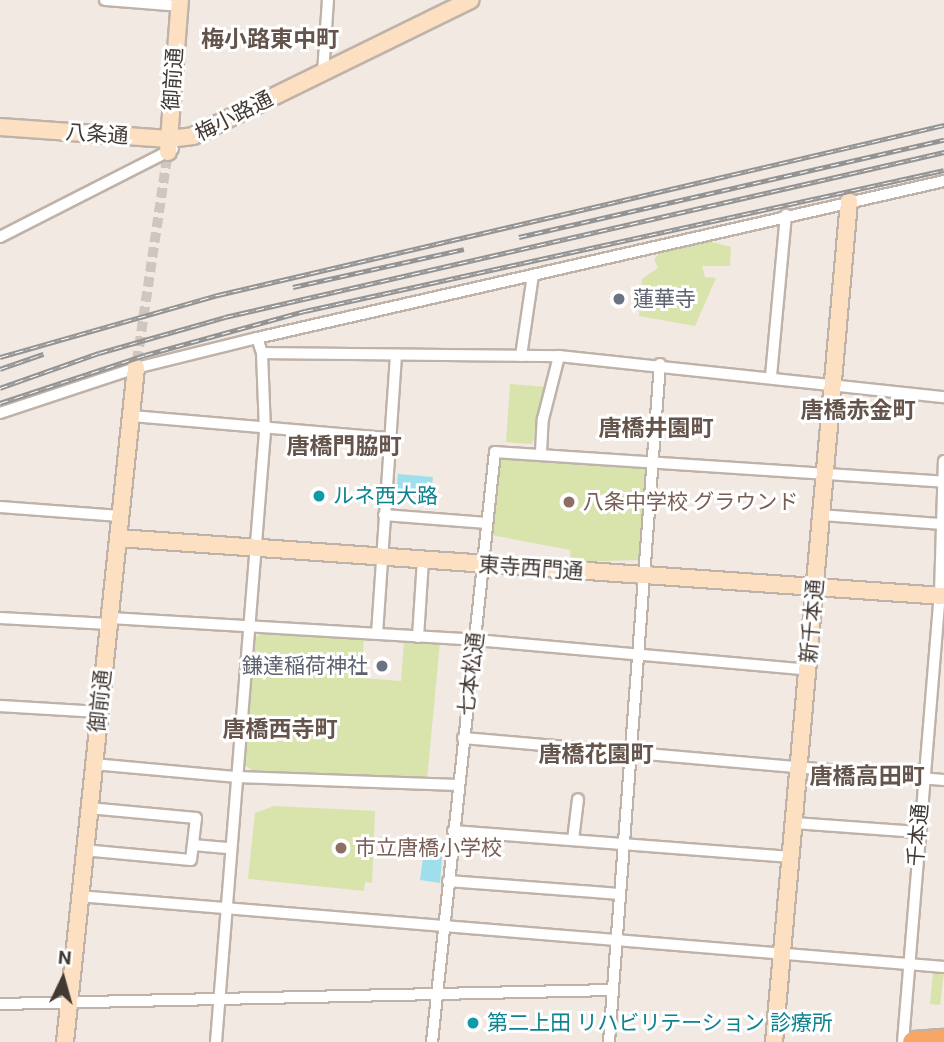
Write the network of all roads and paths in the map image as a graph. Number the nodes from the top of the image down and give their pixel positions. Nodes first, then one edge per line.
1 (105, 0) edge
2 (328, 0) edge
3 (470, 0) edge
4 (179, 3) edge
5 (323, 73) junction
6 (0, 127) edge
7 (193, 136) joint
8 (168, 149) junction
9 (944, 181) edge
10 (849, 201) junction
11 (786, 215) junction
12 (0, 237) edge
13 (533, 275) junction
14 (257, 338) junction
15 (262, 352) junction
16 (396, 355) junction
17 (521, 356) junction
18 (559, 356) junction
19 (137, 364) junction
20 (660, 364) junction
21 (771, 376) junction
22 (833, 383) junction
23 (944, 397) edge
24 (0, 413) edge
25 (131, 416) junction
26 (265, 431) junction
27 (390, 439) junction
28 (541, 452) junction
29 (653, 460) junction
30 (944, 461) edge
31 (825, 473) junction
32 (943, 482) edge
33 (0, 507) edge
34 (821, 514) junction
35 (384, 515) junction
36 (121, 516) junction
37 (487, 523) junction
38 (942, 524) junction
39 (118, 538) junction
40 (255, 548) junction
41 (382, 557) junction
42 (423, 560) junction
43 (482, 564) junction
44 (644, 576) junction
45 (815, 587) junction
46 (942, 596) edge
47 (0, 618) edge
48 (109, 621) junction
49 (248, 626) junction
50 (377, 634) junction
51 (418, 637) junction
52 (475, 640) junction
53 (638, 655) junction
54 (808, 670) junction
55 (0, 706) edge
56 (99, 712) junction
57 (463, 738) junction
58 (631, 753) junction
59 (93, 764) junction
60 (799, 768) junction
61 (237, 777) junction
62 (923, 778) junction
63 (944, 780) edge
64 (458, 785) junction
65 (578, 799) dead end
66 (88, 808) junction
67 (794, 823) junction
68 (453, 831) junction
69 (918, 832) junction
70 (573, 840) junction
71 (624, 844) junction
72 (193, 845) junction
73 (230, 848) junction
74 (83, 850) junction
75 (791, 857) junction
76 (448, 881) junction
77 (620, 894) junction
78 (78, 896) junction
79 (225, 908) junction
80 (443, 925) junction
81 (617, 941) junction
82 (782, 955) junction
83 (908, 965) junction
84 (944, 967) edge
85 (613, 990) junction
86 (436, 996) junction
87 (218, 1002) junction
88 (0, 1004) edge
89 (68, 1006) junction
90 (944, 1040) edge
91 (65, 1042) edge
92 (216, 1042) edge
93 (432, 1042) edge
94 (609, 1042) edge
95 (774, 1042) edge
96 (903, 1042) edge
97 (913, 1042) edge

1 - 4 street
2 - 5 street
3 - 5 street, 梅小路通
4 - 8 street, 御前通
5 - 7 street, 梅小路通
6 - 8 street, 八条通
7 - 8 street, 八条通
8 - 12 street
9 - 10 street
10 - 11 street
10 - 22 street, 新千本通
11 - 13 street
11 - 21 street
13 - 14 street
13 - 17 street
14 - 15 street
14 - 19 street
15 - 16 street
15 - 26 street
16 - 17 street
16 - 27 street
17 - 18 street
18 - 20 street
18 - 28 street
19 - 24 street
19 - 25 street, 御前通
20 - 21 street
20 - 29 street
21 - 22 street
22 - 23 street
22 - 31 street, 新千本通
25 - 26 street
25 - 36 street, 御前通
26 - 27 street
26 - 40 street
27 - 35 street
28 - 29 street
28 - 37 street, 七本松通
29 - 31 street
29 - 44 street
30 - 32 street, 千本通
31 - 32 street
31 - 34 street, 新千本通
32 - 38 street, 千本通
33 - 36 street
34 - 38 street
34 - 45 street, 新千本通
35 - 37 street
35 - 41 street
36 - 39 street, 御前通
37 - 43 street, 七本松通
38 - 46 street, 千本通
39 - 40 street, 東寺西門通
39 - 48 street, 御前通
40 - 41 street, 東寺西門通
40 - 49 street
41 - 42 street, 東寺西門通
41 - 50 street
42 - 43 street, 東寺西門通
42 - 51 street
43 - 44 street, 東寺西門通
43 - 52 street, 七本松通
44 - 45 street, 東寺西門通
44 - 53 street
45 - 46 street, 東寺西門通
45 - 54 street, 新千本通
46 - 62 street, 千本通
47 - 48 street
48 - 49 street
48 - 56 street, 御前通
49 - 50 street
49 - 61 street
50 - 51 street
51 - 52 street
52 - 53 street
52 - 57 street, 七本松通
53 - 54 street
53 - 58 street
54 - 60 street, 新千本通
55 - 56 street
56 - 59 street, 御前通
57 - 58 street
57 - 64 street, 七本松通
58 - 60 street
58 - 71 street
59 - 61 street
59 - 66 street, 御前通
60 - 62 street
60 - 67 street, 新千本通
61 - 64 street
61 - 73 street
62 - 63 street
62 - 69 street, 千本通
64 - 68 street, 七本松通
65 - 70 street
66 - 72 street
66 - 74 street, 御前通
67 - 69 street
67 - 75 street, 新千本通
68 - 70 street
68 - 76 street, 七本松通
69 - 83 street, 千本通
70 - 71 street
71 - 75 street
71 - 77 street
72 - 73 street
72 - 74 street
73 - 79 street
74 - 78 street, 御前通
75 - 82 street, 新千本通
76 - 77 street
76 - 80 street, 七本松通
77 - 81 street
78 - 79 street
78 - 89 street, 御前通
79 - 80 street
79 - 87 street
80 - 81 street
80 - 86 street, 七本松通
81 - 82 street
81 - 85 street
82 - 83 street
82 - 95 street, 新千本通
83 - 84 street
83 - 96 street, 千本通
85 - 86 street
85 - 94 street
86 - 87 street
86 - 93 street, 七本松通
87 - 89 street
87 - 92 street
88 - 89 street
89 - 91 street, 御前通
90 - 97 highway

